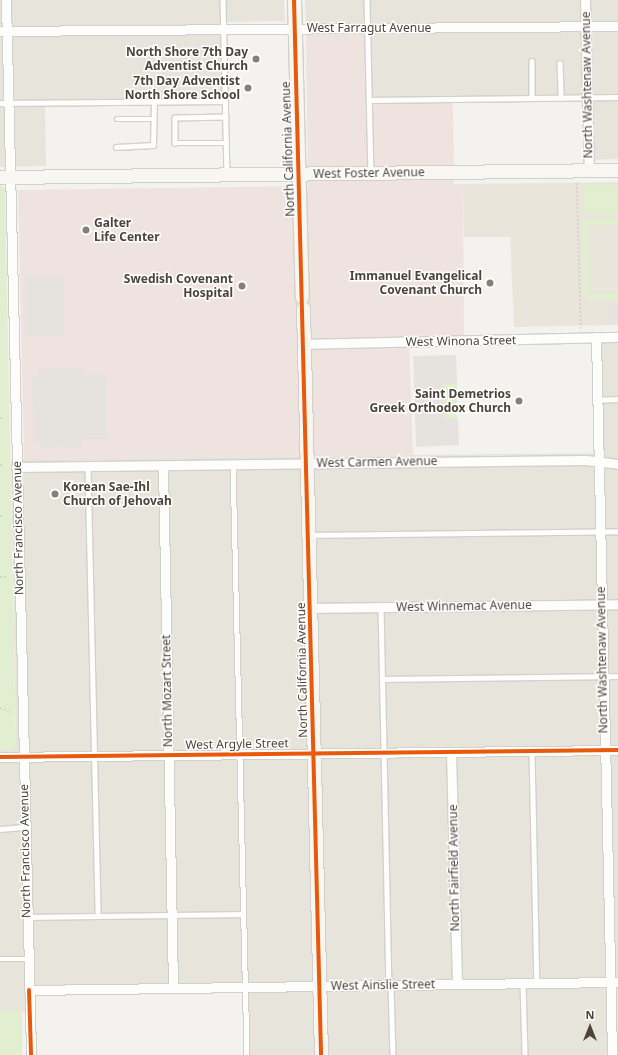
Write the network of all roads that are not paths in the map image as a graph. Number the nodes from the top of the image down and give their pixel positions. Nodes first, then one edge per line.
1 (6, 0) edge
2 (223, 0) edge
3 (294, 0) edge
4 (367, 0) edge
5 (585, 0) edge
6 (586, 26) junction
7 (618, 26) edge
8 (368, 28) junction
9 (224, 29) junction
10 (295, 29) junction
11 (3, 31) edge
12 (532, 61) dead end
13 (560, 64) dead end
14 (618, 97) edge
15 (532, 98) junction
16 (561, 98) junction
17 (588, 98) junction
18 (369, 100) junction
19 (154, 101) junction
20 (225, 101) junction
21 (4, 103) edge
22 (226, 117) junction
23 (117, 119) dead end
24 (153, 119) junction
25 (227, 143) junction
26 (116, 147) dead end
27 (590, 170) junction
28 (618, 170) edge
29 (299, 173) junction
30 (371, 173) junction
31 (227, 174) junction
32 (5, 177) edge
33 (596, 337) junction
34 (618, 337) edge
35 (304, 344) junction
36 (618, 399) edge
37 (598, 400) junction
38 (307, 462) junction
39 (599, 462) junction
40 (233, 464) junction
41 (618, 464) edge
42 (163, 466) junction
43 (16, 467) junction
44 (88, 467) junction
45 (599, 531) junction
46 (618, 531) edge
47 (309, 535) junction
48 (618, 604) edge
49 (601, 605) junction
50 (381, 607) junction
51 (310, 608) junction
52 (603, 676) junction
53 (618, 676) edge
54 (382, 679) junction
55 (604, 750) junction
56 (618, 750) edge
57 (532, 751) junction
58 (451, 752) junction
59 (314, 753) junction
60 (383, 753) junction
61 (239, 754) junction
62 (168, 755) junction
63 (23, 756) junction
64 (94, 756) junction
65 (0, 757) edge
66 (25, 827) junction
67 (0, 829) edge
68 (243, 914) junction
69 (171, 915) junction
70 (98, 916) junction
71 (27, 917) junction
72 (0, 959) edge
73 (28, 959) junction
74 (614, 982) edge
75 (523, 983) junction
76 (537, 983) junction
77 (457, 984) junction
78 (390, 985) junction
79 (319, 986) junction
80 (245, 987) junction
81 (173, 988) junction
82 (28, 990) junction
83 (31, 1055) edge
84 (246, 1055) edge
85 (321, 1055) edge
86 (393, 1055) edge
87 (524, 1055) edge
88 (612, 1055) edge

1 - 11 street, North Francisco Avenue
2 - 9 lane
3 - 10 main road, North California Avenue
4 - 8 lane
5 - 6 street, North Washtenaw Avenue
6 - 7 street, West Farragut Avenue
6 - 8 street, West Farragut Avenue
6 - 17 street, North Washtenaw Avenue
8 - 10 street, West Farragut Avenue
8 - 18 lane
9 - 10 street, West Farragut Avenue
9 - 11 street, West Farragut Avenue
9 - 20 lane
10 - 29 main road, North California Avenue
11 - 21 street, North Francisco Avenue
12 - 15 lane
13 - 16 lane
14 - 17 lane
15 - 16 lane
15 - 18 lane
16 - 17 lane
17 - 27 street, North Washtenaw Avenue
18 - 30 lane
19 - 20 lane
19 - 21 lane
19 - 24 lane
20 - 22 lane
21 - 32 street, North Francisco Avenue
22 - 25 lane
22 - 25 lane
23 - 24 lane
24 - 26 lane
25 - 31 lane
27 - 28 main road, West Foster Avenue
27 - 30 main road, West Foster Avenue
29 - 30 main road, West Foster Avenue
29 - 31 main road, West Foster Avenue
29 - 35 main road, North California Avenue
31 - 32 main road, West Foster Avenue
32 - 43 street, North Francisco Avenue
33 - 34 street, West Winona Street
33 - 35 street, West Winona Street
33 - 37 street, North Washtenaw Avenue
35 - 38 main road, North California Avenue
36 - 37 lane
37 - 39 street, North Washtenaw Avenue
38 - 39 street, West Carmen Avenue
38 - 40 street, West Carmen Avenue
38 - 47 main road, North California Avenue
39 - 41 street, West Carmen Avenue
39 - 45 street, North Washtenaw Avenue
40 - 42 street, West Carmen Avenue
40 - 61 lane
42 - 44 street, West Carmen Avenue
42 - 62 street, North Mozart Street
43 - 44 street, West Carmen Avenue
43 - 63 street, North Francisco Avenue
44 - 64 lane
45 - 46 lane
45 - 47 lane
45 - 49 street, North Washtenaw Avenue
47 - 51 main road, North California Avenue
48 - 49 street, West Winnemac Avenue
49 - 50 street, West Winnemac Avenue
49 - 52 street, North Washtenaw Avenue
50 - 51 street, West Winnemac Avenue
50 - 54 lane
51 - 59 main road, North California Avenue
52 - 53 lane
52 - 54 lane
52 - 55 street, North Washtenaw Avenue
54 - 60 lane
55 - 56 street, West Argyle Street
55 - 57 street, West Argyle Street
55 - 74 street, North Washtenaw Avenue
57 - 58 street, West Argyle Street
57 - 76 lane
58 - 60 street, West Argyle Street
58 - 77 street, North Fairfield Avenue
59 - 60 street, West Argyle Street
59 - 61 street, West Argyle Street
59 - 79 main road, North California Avenue
60 - 78 lane
61 - 62 street, West Argyle Street
61 - 68 lane
62 - 64 street, West Argyle Street
62 - 69 street, North Mozart Street
63 - 64 street, West Argyle Street
63 - 65 street, West Argyle Street
63 - 66 street, North Francisco Avenue
64 - 70 lane
66 - 67 lane
66 - 71 street, North Francisco Avenue
68 - 69 lane
68 - 80 lane
69 - 70 lane
69 - 81 street, North Mozart Street
70 - 71 lane
71 - 73 street, North Francisco Avenue
72 - 73 lane
73 - 82 street, North Francisco Avenue
74 - 76 street, West Ainslie Street
74 - 88 street, North Washtenaw Avenue
75 - 76 street, West Ainslie Street
75 - 77 street, West Ainslie Street
75 - 87 lane
77 - 78 street, West Ainslie Street
78 - 79 street, West Ainslie Street
78 - 86 lane
79 - 80 street, West Ainslie Street
79 - 85 main road, North California Avenue
80 - 81 street, West Ainslie Street
80 - 84 lane
81 - 82 street, West Ainslie Street
82 - 83 street, North Francisco Avenue

